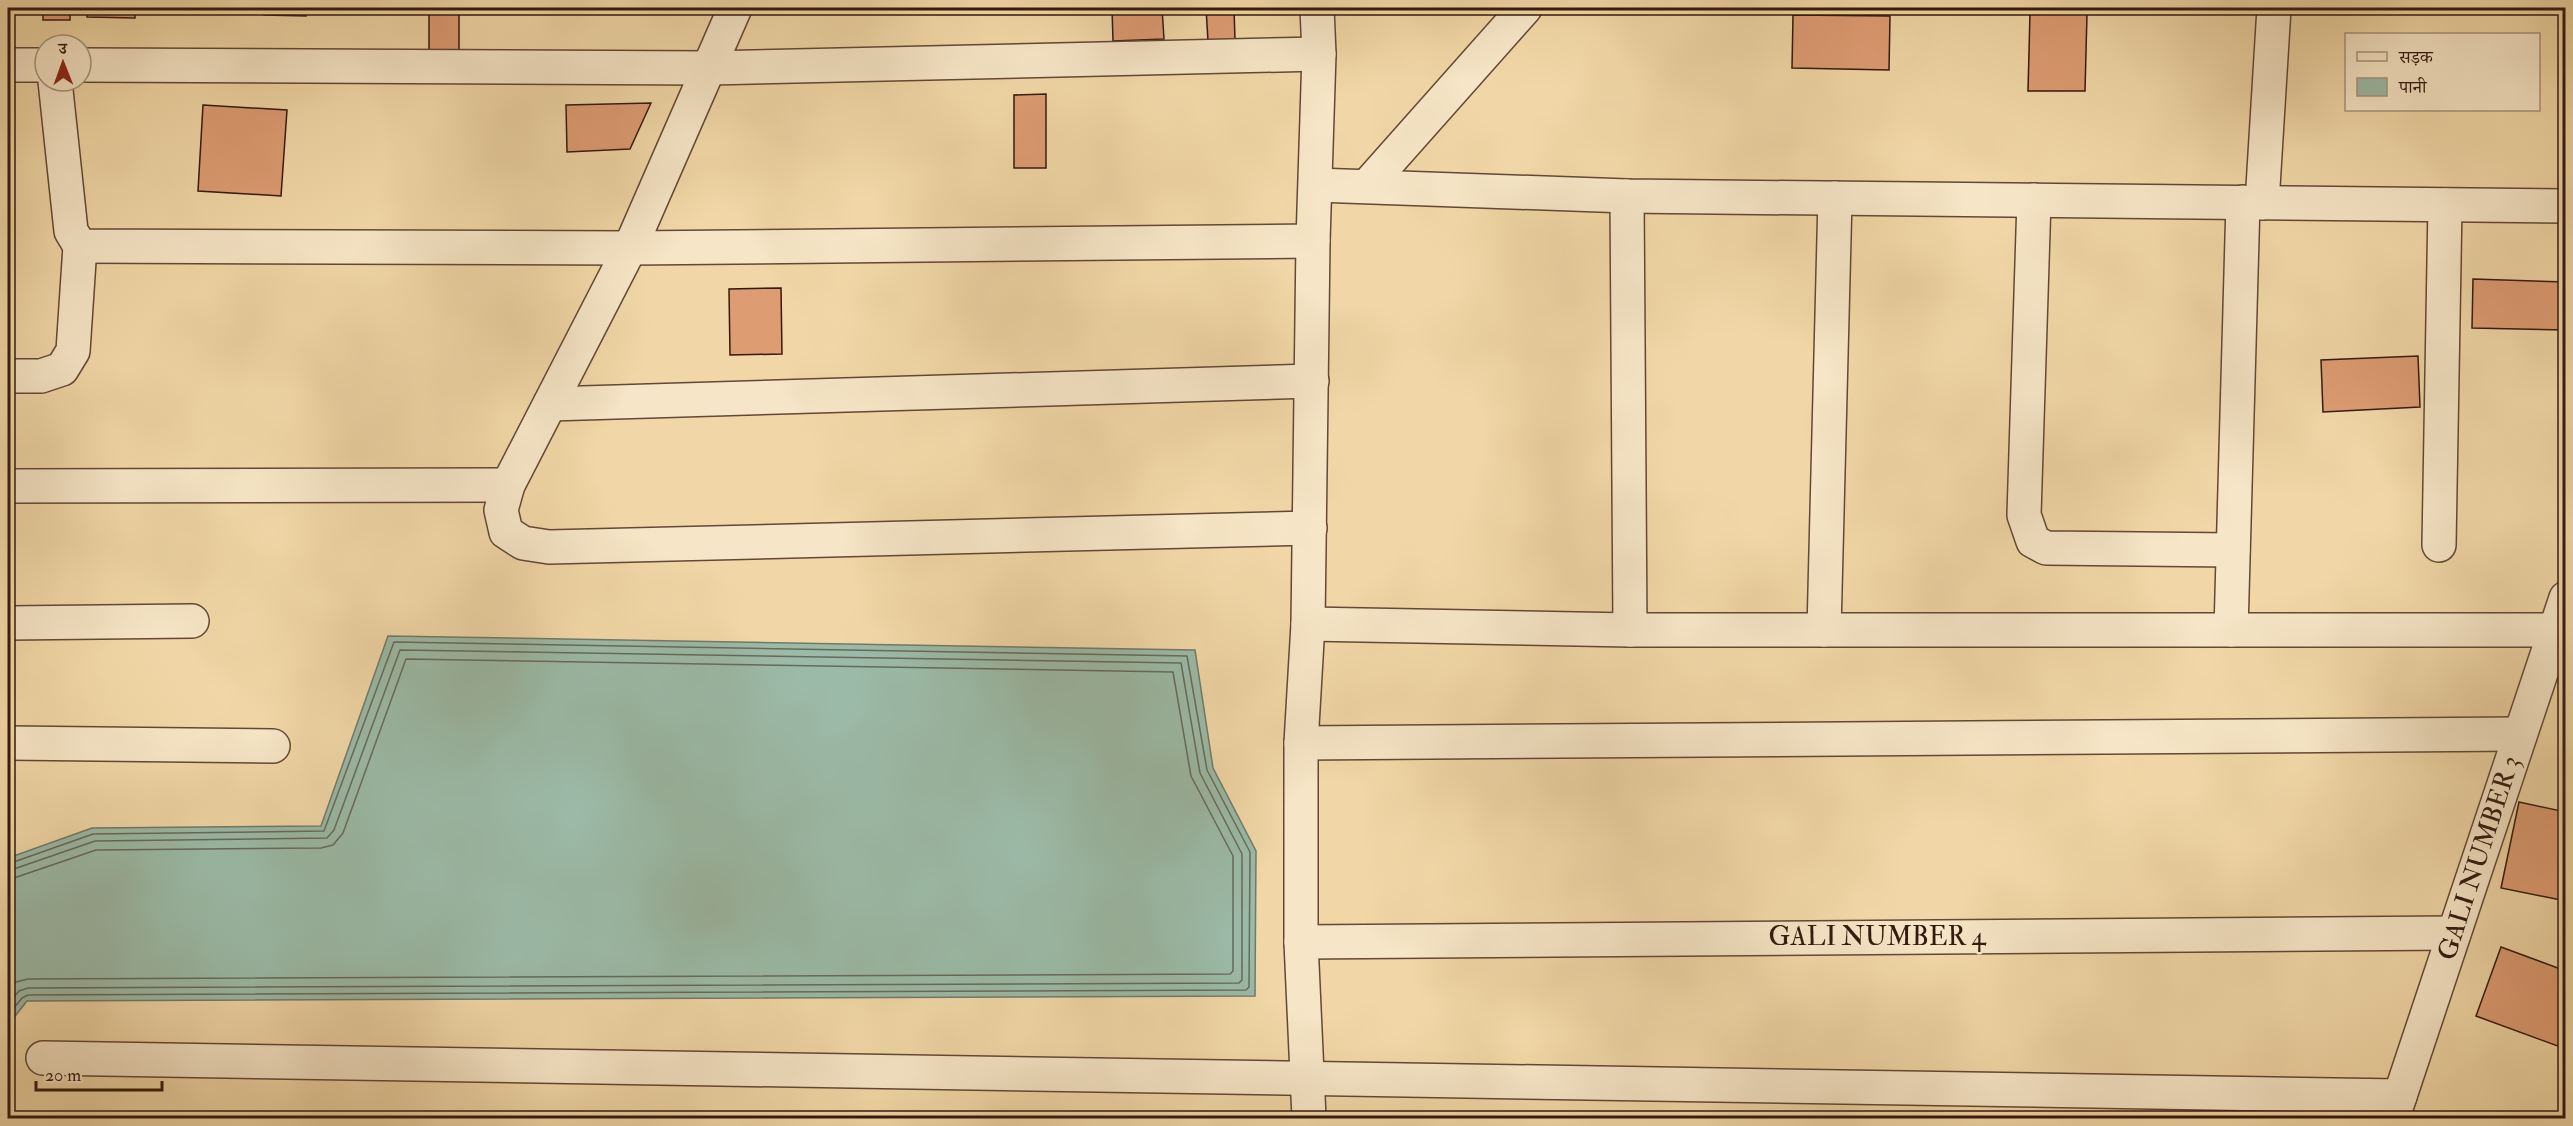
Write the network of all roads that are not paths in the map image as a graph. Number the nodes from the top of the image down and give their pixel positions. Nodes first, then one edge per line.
1 (735, 8) edge
2 (1317, 8) edge
3 (1525, 8) edge
4 (2274, 8) edge
5 (1319, 54) junction
6 (8, 65) edge
7 (33, 65) edge
8 (93, 65) edge
9 (710, 68) junction
10 (56, 93) edge
11 (1316, 185) junction
12 (1367, 186) junction
13 (1627, 196) junction
14 (1835, 198) junction
15 (2034, 200) junction
16 (2253, 202) junction
17 (2445, 205) junction
18 (2565, 206) edge
19 (1313, 242) junction
20 (80, 246) junction
21 (630, 248) junction
22 (8, 375) edge
23 (1312, 381) junction
24 (550, 404) junction
25 (508, 485) junction
26 (8, 486) edge
27 (1310, 528) junction
28 (2439, 545) dead end
29 (2233, 550) junction
30 (2565, 598) edge
31 (192, 621) dead end
32 (8, 623) edge
33 (1308, 624) junction
34 (1630, 630) junction
35 (1824, 630) junction
36 (2231, 630) junction
37 (2555, 630) junction
38 (2520, 734) junction
39 (8, 743) edge
40 (1301, 743) junction
41 (273, 746) dead end
42 (2454, 933) junction
43 (1301, 942) junction
44 (44, 1058) dead end
45 (1309, 1081) junction
46 (2396, 1107) edge
47 (1309, 1119) edge

1 - 9 street
2 - 5 street
3 - 12 street
4 - 16 street
5 - 9 street
5 - 11 street
6 - 7 street
8 - 9 street
9 - 21 street
10 - 20 street
11 - 12 street
11 - 19 street
12 - 13 street
13 - 14 street
13 - 34 street
14 - 15 street
14 - 35 street
15 - 16 street
15 - 29 street
16 - 17 street
16 - 29 street
17 - 18 street
17 - 28 street
19 - 21 street
19 - 23 street
20 - 21 street
20 - 22 street
21 - 24 street
23 - 24 street
23 - 27 street
24 - 25 street
25 - 26 street
25 - 27 street
27 - 33 street
29 - 36 street
30 - 37 street, GALI NUMBER 3
31 - 32 street
33 - 34 street
33 - 40 street
34 - 35 street
35 - 36 street
36 - 37 street
37 - 38 street, GALI NUMBER 3
38 - 40 street
38 - 42 street, GALI NUMBER 3
39 - 41 street
40 - 43 street
42 - 43 street, GALI NUMBER 4
42 - 46 street, GALI NUMBER 3
43 - 45 street
44 - 45 street
45 - 46 street
45 - 47 street

